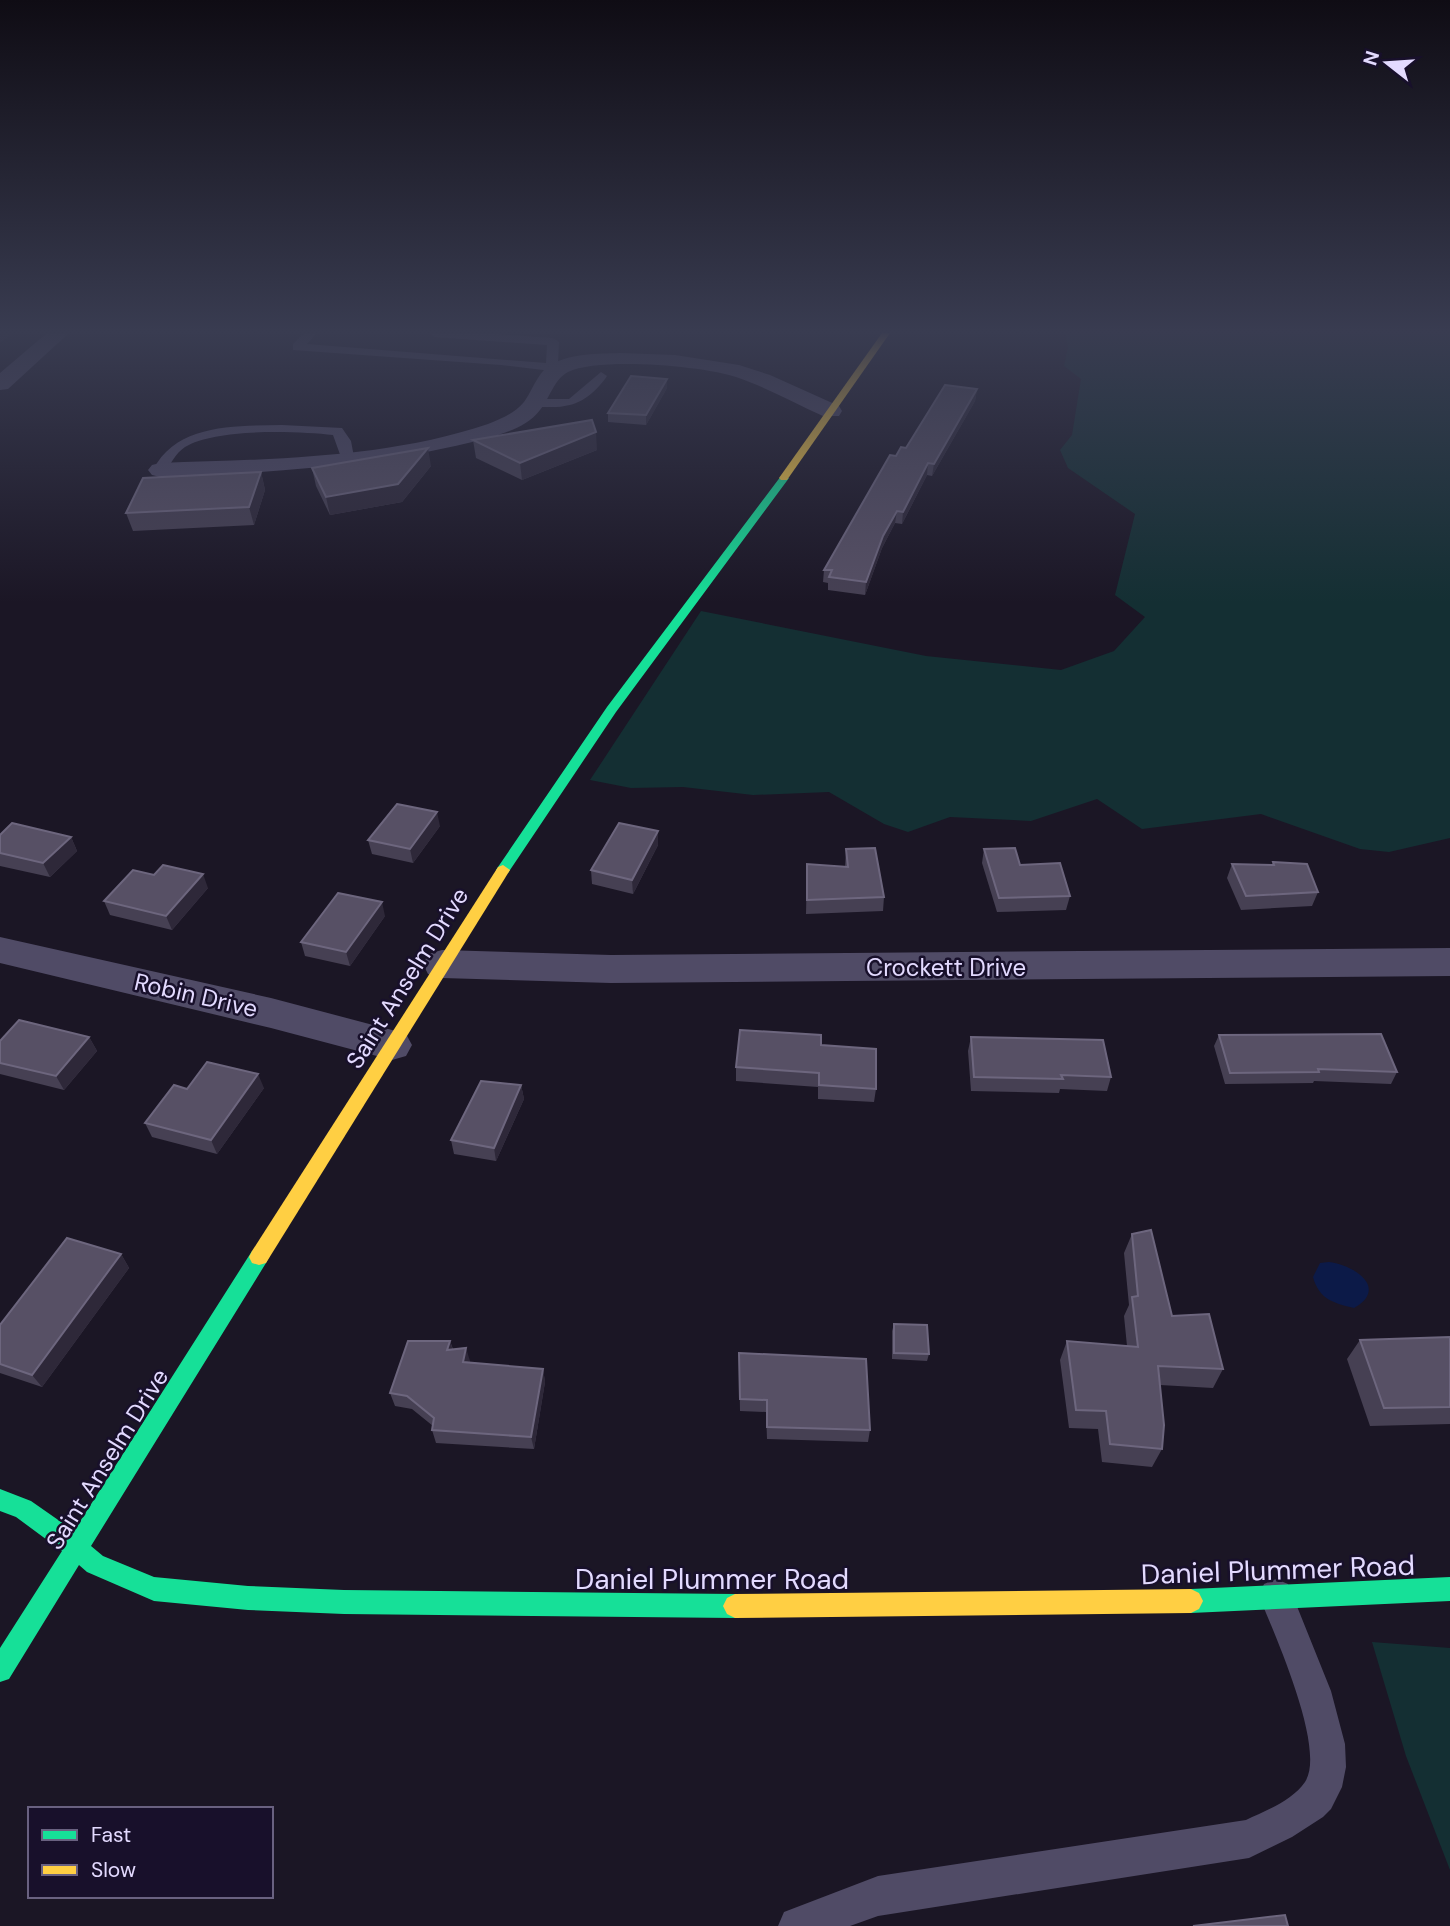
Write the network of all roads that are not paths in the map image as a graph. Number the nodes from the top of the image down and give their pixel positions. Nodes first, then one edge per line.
1 (510, 423) edge
2 (823, 423) edge
3 (348, 457) junction
4 (160, 470) joint
5 (0, 950) edge
6 (1450, 962) edge
7 (442, 964) junction
8 (392, 1045) junction
9 (0, 1500) edge
10 (77, 1549) junction
11 (1450, 1589) edge
12 (1276, 1596) junction
13 (0, 1670) edge
14 (798, 1926) edge

1 - 3 street
2 - 7 street, Saint Anselm Drive
3 - 4 street
3 - 4 lane
5 - 8 street, Robin Drive
6 - 7 street, Crockett Drive
7 - 8 street, Saint Anselm Drive
8 - 10 street, Saint Anselm Drive
9 - 10 street, Daniel Plummer Road
10 - 12 street, Daniel Plummer Road
10 - 13 street, Saint Anselm Drive
11 - 12 street, Daniel Plummer Road
12 - 14 lane

